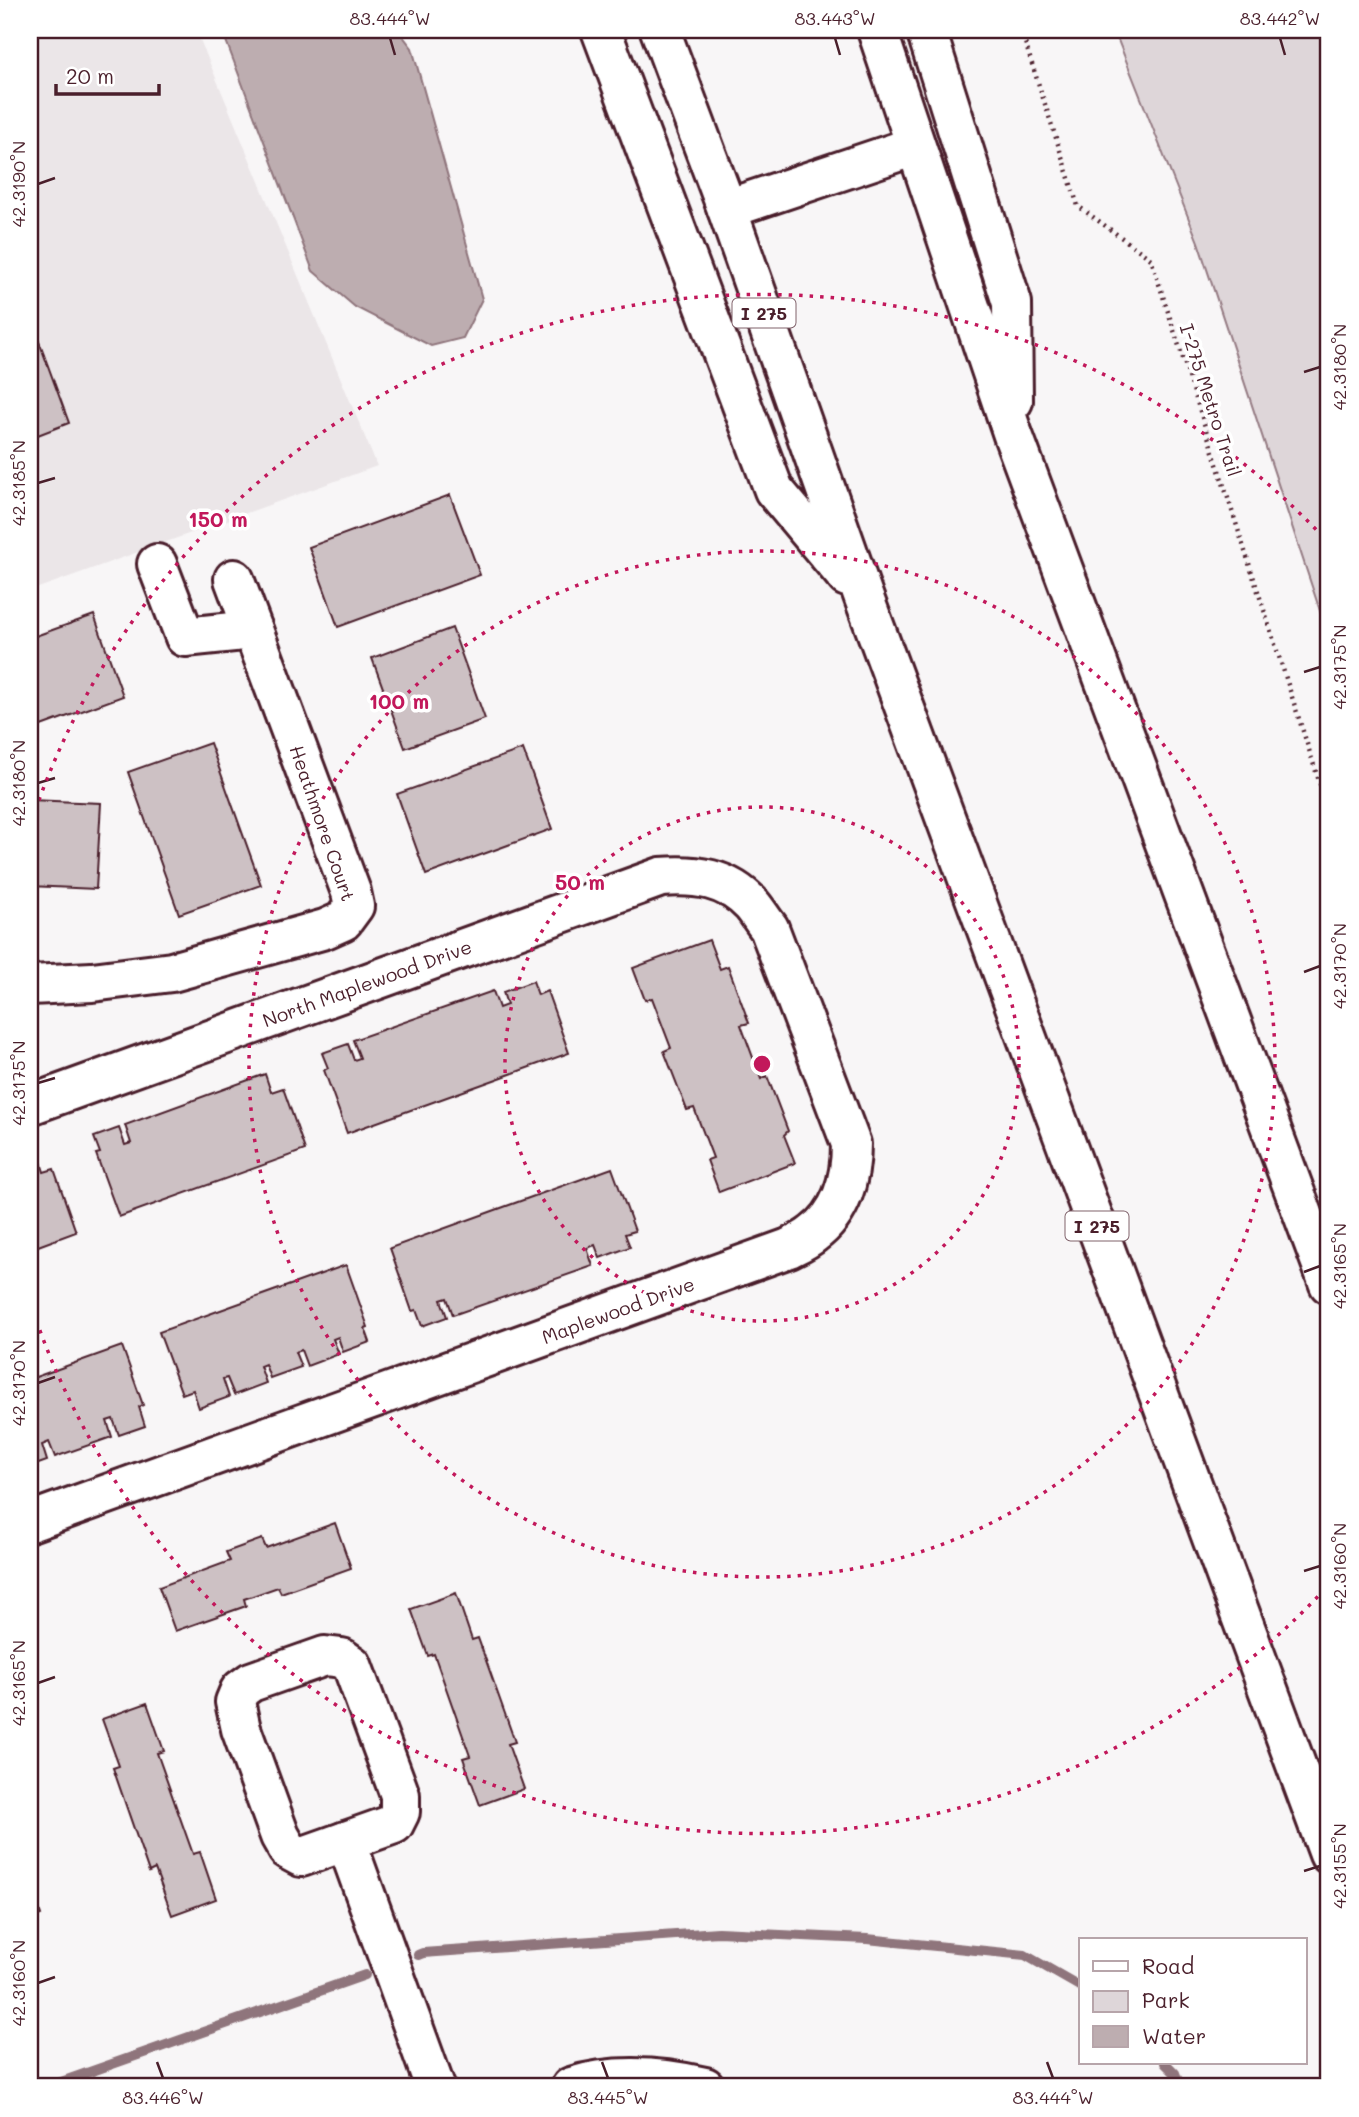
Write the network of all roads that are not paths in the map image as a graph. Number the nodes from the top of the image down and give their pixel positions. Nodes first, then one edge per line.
1 (601, 30) edge
2 (660, 30) edge
3 (877, 30) edge
4 (926, 30) edge
5 (915, 146) junction
6 (727, 209) junction
7 (1013, 435) junction
8 (157, 564) dead end
9 (234, 579) dead end
10 (864, 598) junction
11 (253, 630) junction
12 (707, 877) joint
13 (30, 985) edge
14 (30, 1105) edge
15 (1329, 1284) edge
16 (30, 1522) edge
17 (346, 1840) junction
18 (1329, 1854) edge
19 (435, 2087) edge
20 (571, 2087) edge
21 (705, 2087) edge

1 - 10 main road
2 - 6 main road, I 275
3 - 5 main road
4 - 7 main road
5 - 6 main road
5 - 7 main road
6 - 10 main road, I 275
7 - 15 main road
8 - 11 main road
9 - 11 main road, Heathmore Court
10 - 18 main road, I 275
11 - 13 main road, Heathmore Court
12 - 14 main road, North Maplewood Drive
12 - 16 main road, Maplewood Drive
17 - 17 main road
17 - 19 main road
20 - 21 main road

